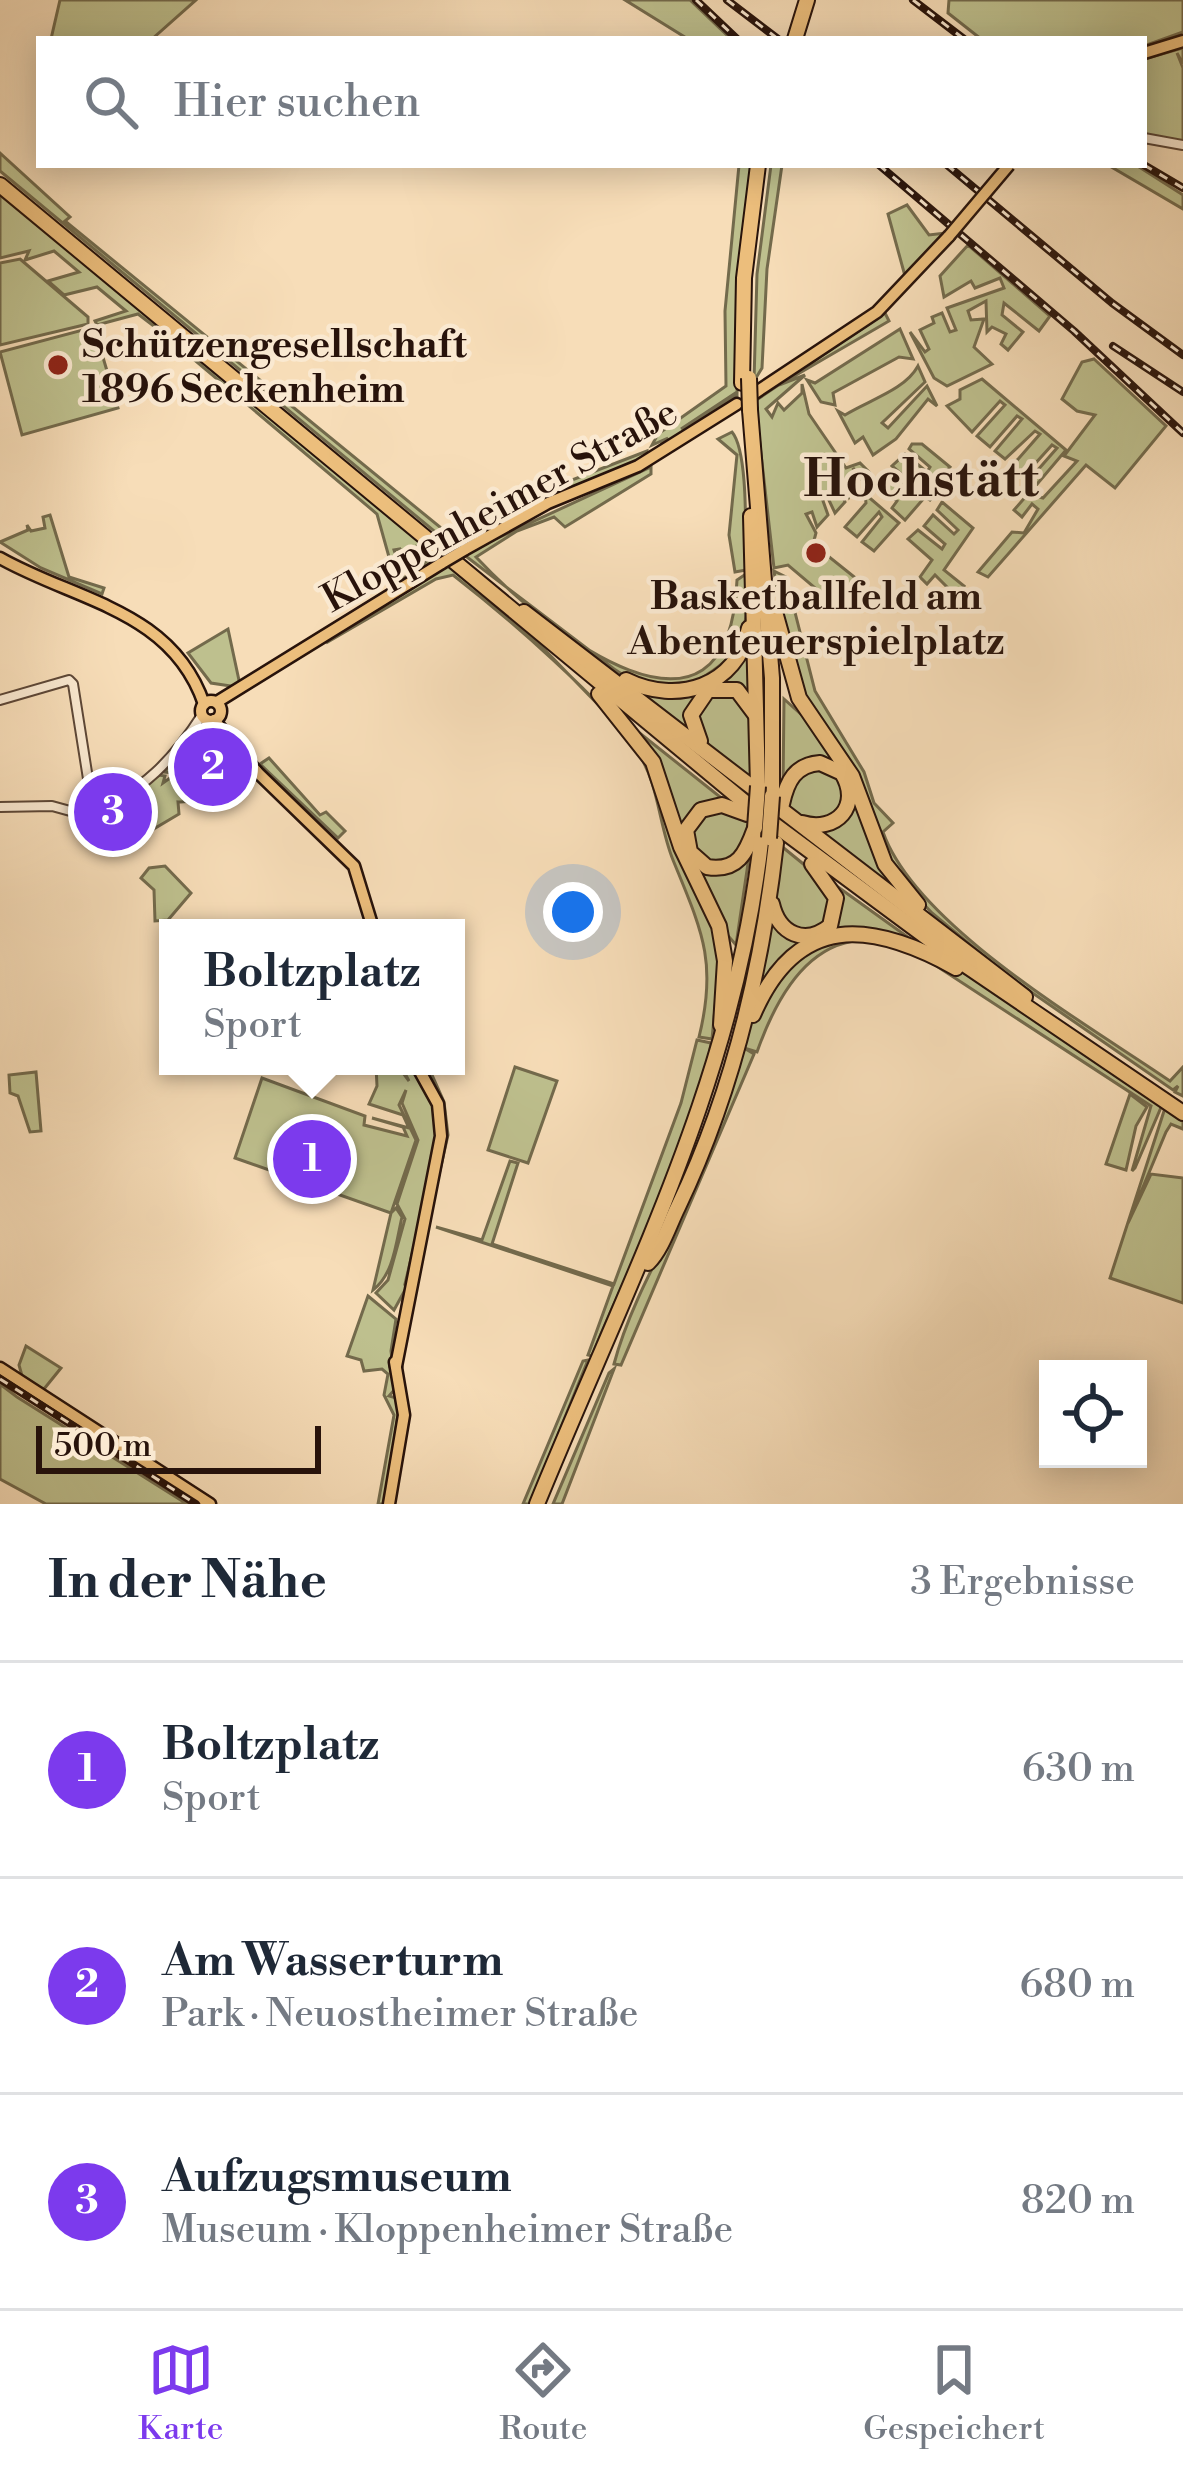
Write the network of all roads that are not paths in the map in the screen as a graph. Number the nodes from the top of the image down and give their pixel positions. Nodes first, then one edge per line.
1 (804, 0) edge
2 (792, 36) edge
3 (1183, 41) edge
4 (1147, 52) edge
5 (1147, 139) edge
6 (1183, 145) edge
7 (762, 168) edge
8 (1006, 168) edge
9 (0, 181) edge
10 (748, 385) junction
11 (743, 410) junction
12 (0, 555) edge
13 (758, 573) junction
14 (774, 608) junction
15 (524, 612) junction
16 (531, 628) junction
17 (604, 669) junction
18 (598, 694) junction
19 (0, 700) edge
20 (212, 711) junction
21 (759, 730) junction
22 (714, 759) junction
23 (775, 802) junction
24 (0, 808) edge
25 (93, 808) junction
26 (762, 831) junction
27 (812, 864) junction
28 (771, 887) junction
29 (371, 919) edge
30 (943, 930) junction
31 (959, 969) junction
32 (1027, 1002) junction
33 (728, 1043) junction
34 (422, 1075) edge
35 (1183, 1108) edge
36 (0, 1368) edge
37 (209, 1504) edge
38 (388, 1504) edge
39 (537, 1504) edge
40 (547, 1504) edge

1 - 2 highway
3 - 4 main road
5 - 6 street
7 - 10 highway
8 - 10 main road, bridge
9 - 15 highway
9 - 16 highway
10 - 11 highway, bridge
11 - 13 highway
11 - 13 highway
11 - 20 main road, Kloppenheimer Straße, bridge
12 - 20 main road
13 - 14 highway
13 - 17 highway
13 - 21 highway
13 - 23 highway
14 - 23 highway
14 - 30 highway
15 - 17 highway
15 - 32 highway
16 - 18 highway
16 - 32 highway
17 - 22 highway
18 - 26 highway
18 - 33 highway
19 - 25 street
20 - 25 street, Kloppenheimer Straße
20 - 29 main road
21 - 22 highway
21 - 23 highway
22 - 23 highway
23 - 23 highway
23 - 26 highway, bridge
23 - 26 highway, bridge
23 - 30 highway
24 - 25 street
26 - 26 highway
26 - 27 highway
26 - 28 highway
26 - 33 highway
27 - 28 highway
27 - 31 highway
28 - 33 highway
30 - 32 highway
31 - 32 highway
31 - 33 highway
32 - 35 highway
33 - 39 highway
33 - 40 highway
34 - 38 main road
36 - 37 main road

